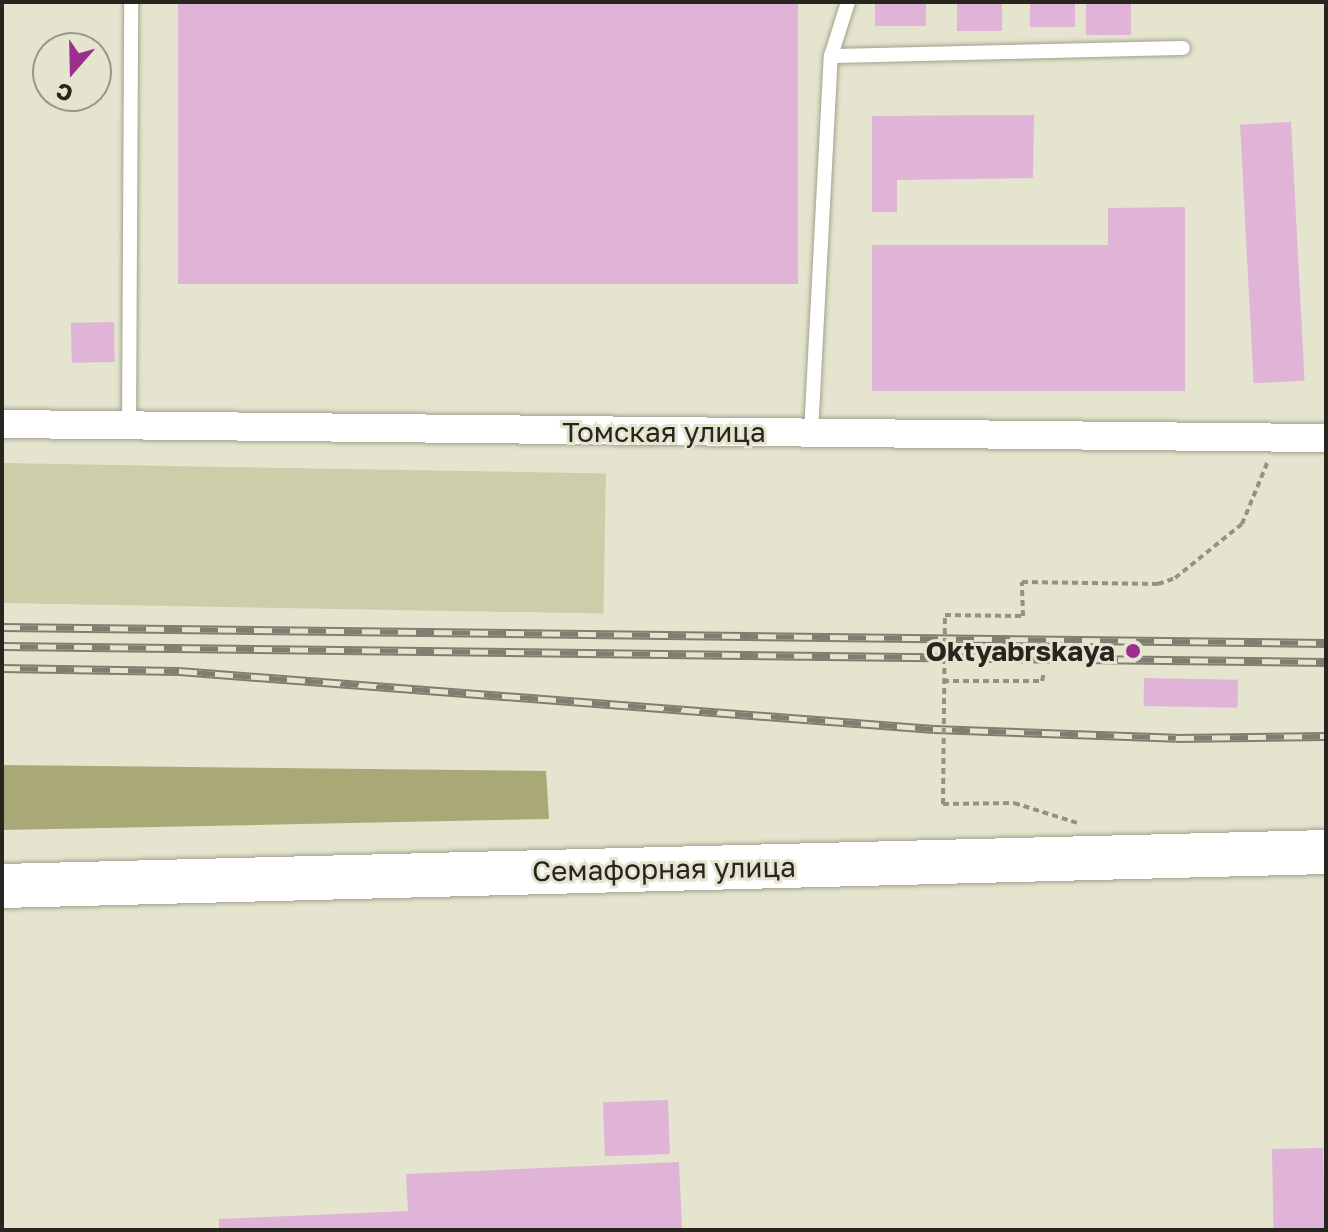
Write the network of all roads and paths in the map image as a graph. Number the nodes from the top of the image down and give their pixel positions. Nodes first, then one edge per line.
1 (131, 2) edge
2 (848, 2) edge
3 (1183, 48) dead end
4 (831, 56) junction
5 (2, 424) edge
6 (129, 429) junction
7 (811, 433) junction
8 (1278, 436) junction
9 (1326, 438) edge
10 (1044, 672) dead end
11 (943, 681) junction
12 (1014, 803) dead end
13 (1326, 852) edge
14 (2, 886) edge

1 - 6 lane
2 - 4 lane
3 - 4 lane
4 - 7 lane
5 - 6 street, Томская улица
6 - 7 street, Томская улица
7 - 8 street, Томская улица
8 - 9 street, Томская улица
8 - 11 path, bridge
10 - 11 path
11 - 12 path, bridge
13 - 14 highway, Семафорная улица

